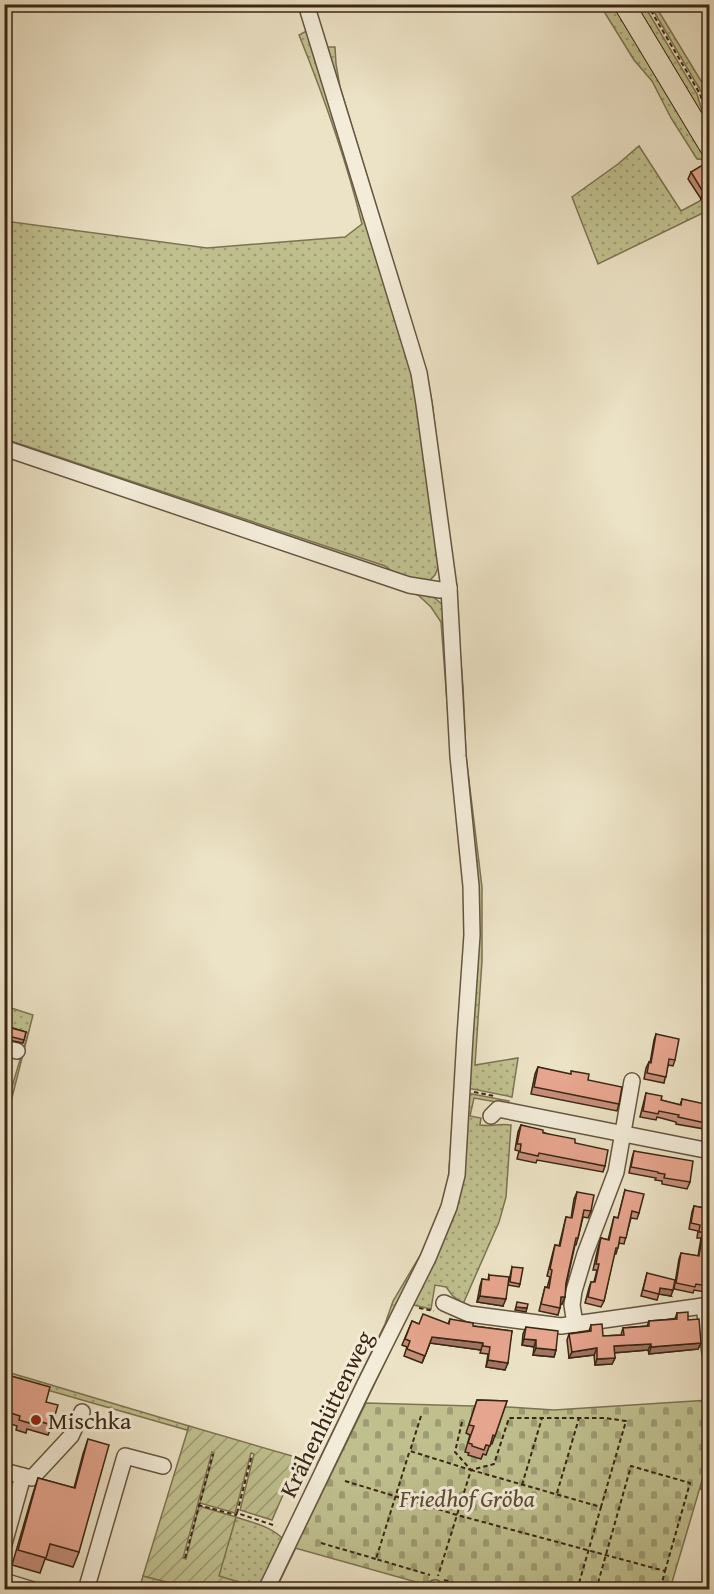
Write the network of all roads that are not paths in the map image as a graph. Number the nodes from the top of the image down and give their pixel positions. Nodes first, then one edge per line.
1 (306, 4) edge
2 (624, 4) edge
3 (710, 147) edge
4 (4, 448) edge
5 (449, 588) junction
6 (632, 1081) dead end
7 (492, 1116) dead end
8 (623, 1134) junction
9 (710, 1151) edge
10 (444, 1303) road end
11 (707, 1305) edge
12 (575, 1324) junction
13 (710, 1353) edge
14 (82, 1412) dead end
15 (163, 1466) dead end
16 (4, 1471) edge
17 (23, 1476) junction
18 (4, 1544) edge
19 (4, 1581) edge
20 (33, 1590) edge
21 (86, 1590) edge
22 (266, 1590) edge

1 - 5 street, Krähenhüttenweg
2 - 3 main road
4 - 5 street
5 - 22 street, Krähenhüttenweg
6 - 8 street
7 - 8 street
8 - 9 street
8 - 12 street
10 - 12 street
11 - 12 street
11 - 13 street
14 - 17 street
15 - 21 street
16 - 17 street
17 - 18 street
19 - 20 street

